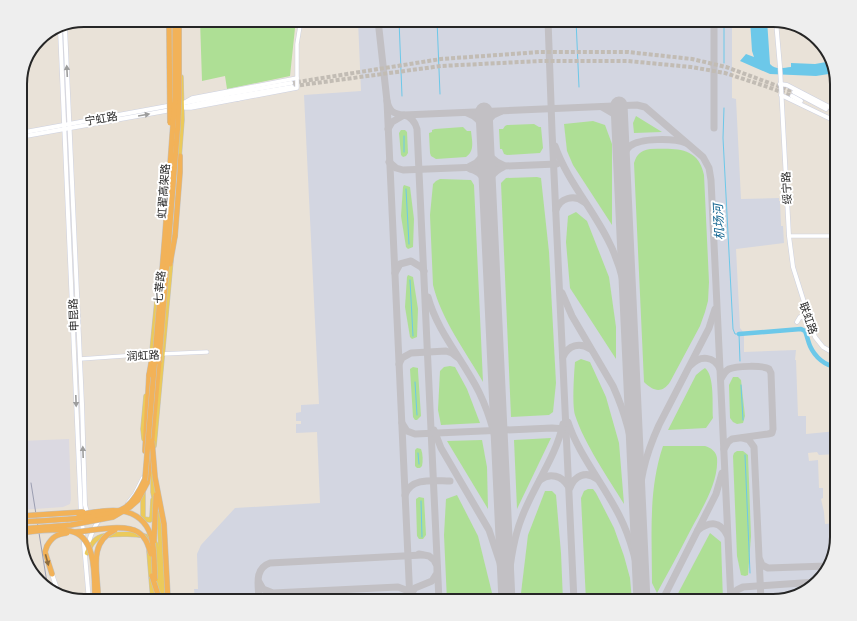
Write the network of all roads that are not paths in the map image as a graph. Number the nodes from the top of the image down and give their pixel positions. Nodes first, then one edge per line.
1 (168, 27) edge
2 (168, 27) edge
3 (174, 27) edge
4 (174, 27) edge
5 (180, 27) edge
6 (180, 27) edge
7 (300, 27) edge
8 (778, 27) edge
9 (65, 30) edge
10 (60, 32) edge
11 (297, 78) junction
12 (781, 81) junction
13 (782, 95) junction
14 (220, 99) junction
15 (238, 99) junction
16 (182, 105) junction
17 (172, 107) junction
18 (830, 107) edge
19 (830, 111) edge
20 (830, 117) edge
21 (830, 118) edge
22 (70, 123) junction
23 (64, 127) junction
24 (70, 129) junction
25 (27, 132) edge
26 (27, 135) edge
27 (171, 152) junction
28 (180, 156) junction
29 (790, 236) junction
30 (830, 236) edge
31 (161, 265) junction
32 (170, 265) junction
33 (166, 283) junction
34 (802, 293) junction
35 (797, 322) dead end
36 (157, 330) junction
37 (812, 331) junction
38 (830, 349) edge
39 (830, 350) edge
40 (206, 352) dead end
41 (152, 354) junction
42 (163, 354) junction
43 (80, 359) junction
44 (74, 360) junction
45 (152, 441) junction
46 (145, 452) junction
47 (144, 477) junction
48 (155, 477) junction
49 (153, 492) junction
50 (90, 512) junction
51 (126, 512) junction
52 (110, 514) junction
53 (27, 516) edge
54 (27, 522) edge
55 (27, 523) edge
56 (27, 524) edge
57 (118, 528) junction
58 (27, 533) edge
59 (125, 535) junction
60 (153, 546) junction
61 (87, 553) junction
62 (151, 554) junction
63 (87, 570) junction
64 (52, 574) joint
65 (155, 579) joint
66 (56, 587) edge
67 (89, 594) edge
68 (95, 594) edge
69 (98, 594) edge
70 (156, 594) edge
71 (157, 594) edge
72 (157, 594) edge
73 (158, 594) edge
74 (158, 594) edge
75 (168, 594) edge

1 - 17 main road
2 - 27 highway, bridge
3 - 17 main road, 七莘路
4 - 27 highway, 虹翟高架路, bridge
5 - 16 main road, 七莘路
6 - 33 highway, 虹翟高架路, bridge
7 - 11 street
8 - 12 main road, 绥宁路
22 -> 9 main road, 申昆路
10 - 23 main road, 申昆路
11 - 15 street, 宁虹路
11 - 16 street, 宁虹路
12 - 13 main road, 绥宁路
12 - 18 main road
13 - 21 main road
13 - 29 main road, 绥宁路
14 - 15 main road
14 - 16 main road, 宁虹路
14 - 16 main road, 宁虹路
15 - 16 street, 宁虹路
16 - 17 main road, 宁虹路
16 - 28 main road, 七莘路
17 - 22 main road, 宁虹路
24 -> 17 main road, 宁虹路
17 - 31 main road, 七莘路
19 - 20 main road
22 - 23 main road, 宁虹路
22 - 24 main road, 申昆路
23 - 24 main road, 宁虹路
23 - 25 main road, 宁虹路
23 - 26 main road, 宁虹路
23 - 44 main road, 申昆路
24 - 43 main road, 申昆路
27 - 36 highway, 虹翟高架路, bridge
28 - 32 main road, 七莘路
28 - 33 highway, bridge
29 - 30 street
29 - 34 main road, 绥宁路
31 - 32 street
31 - 41 main road, 七莘路
32 - 42 main road, 七莘路
33 - 45 highway, 虹翟高架路, bridge
34 - 37 main road, 联虹路
34 - 38 main road, 联虹路
35 - 37 main road
36 - 46 highway, bridge
36 - 54 highway, bridge
37 - 39 main road, 联虹路
40 - 42 street, 润虹路
41 - 42 street, 润虹路
41 - 43 street, 润虹路
41 - 46 main road, 七莘路
42 - 49 main road, 七莘路
43 - 44 main road
52 -> 43 main road, 申昆路
44 -> 63 main road, 申昆路
45 - 48 highway, bridge
45 - 56 highway, bridge
46 - 47 main road, 七莘路
47 - 49 main road, 七莘路
47 - 52 main road
48 - 60 highway, bridge
48 - 75 highway, bridge
49 - 73 main road, 七莘路
50 - 51 highway, bridge
50 - 53 highway, bridge
50 - 55 highway, bridge
51 - 60 highway, bridge
51 - 62 highway, bridge
52 - 61 main road
57 - 62 highway, bridge
57 -> 64 highway, bridge
57 - 69 highway, bridge
58 - 68 highway, bridge
59 - 61 main road
59 - 71 main road
59 - 74 main road
60 - 65 highway, bridge
61 - 63 main road
62 - 70 highway, bridge
63 - 67 main road, 申昆路
64 - 66 main road
65 - 72 main road

